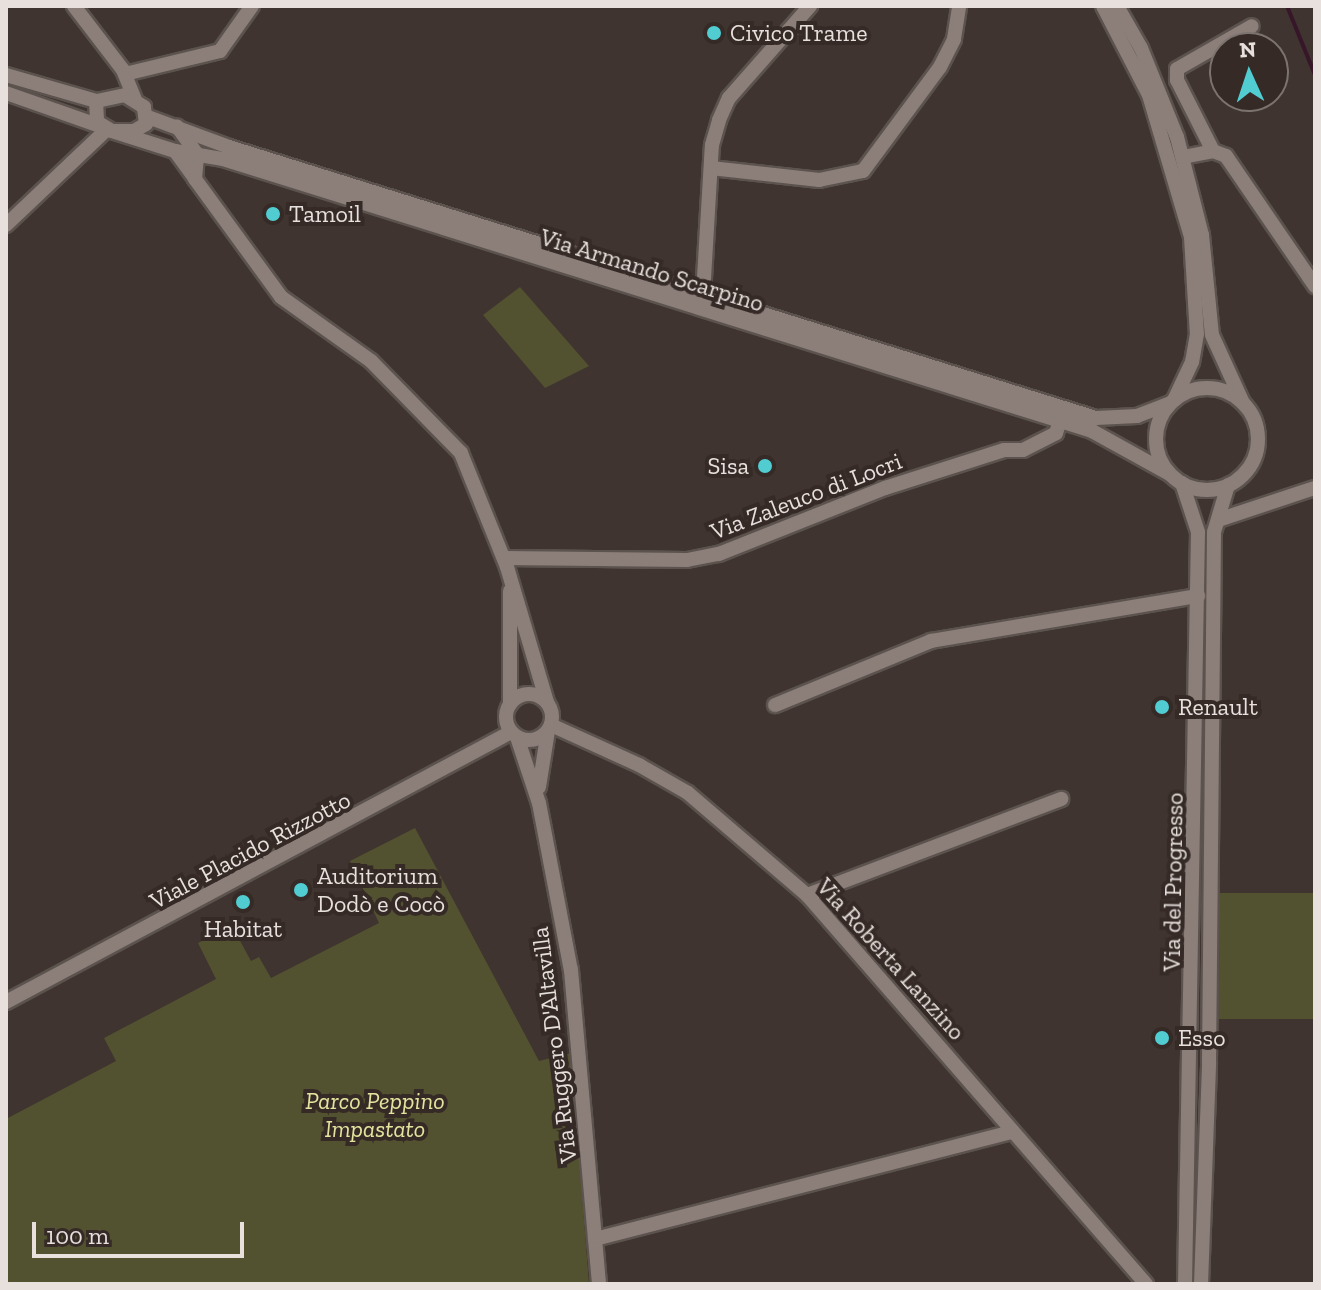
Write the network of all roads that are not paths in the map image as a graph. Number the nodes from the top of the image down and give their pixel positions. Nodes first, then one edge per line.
1 (74, 6) edge
2 (252, 6) edge
3 (810, 6) edge
4 (959, 6) edge
5 (1103, 6) edge
6 (1117, 6) edge
7 (1252, 26) dead end
8 (106, 51) junction
9 (125, 74) junction
10 (6, 75) edge
11 (6, 93) edge
12 (113, 94) junction
13 (135, 99) junction
14 (96, 101) junction
15 (148, 117) junction
16 (177, 126) junction
17 (108, 129) junction
18 (175, 151) junction
19 (1213, 151) junction
20 (197, 154) junction
21 (1183, 157) junction
22 (711, 168) junction
23 (195, 179) junction
24 (6, 225) edge
25 (1315, 286) edge
26 (703, 295) junction
27 (1172, 401) junction
28 (1243, 403) junction
29 (1060, 421) junction
30 (1176, 479) junction
31 (1228, 485) junction
32 (1315, 488) edge
33 (1218, 520) junction
34 (505, 563) junction
35 (1198, 596) junction
36 (547, 702) junction
37 (510, 704) junction
38 (775, 705) dead end
39 (550, 728) junction
40 (514, 735) junction
41 (1061, 799) dead end
42 (539, 803) junction
43 (807, 895) junction
44 (6, 1002) edge
45 (1012, 1132) junction
46 (595, 1239) junction
47 (599, 1284) edge
48 (1146, 1284) edge
49 (1185, 1284) edge
50 (1201, 1284) edge

1 - 8 street
2 - 9 street
3 - 22 street
4 - 22 street
5 - 27 street
6 - 21 street
7 - 19 street
8 - 9 street
8 - 12 street
9 - 13 street
10 - 14 street
11 - 17 street, Via Armando Scarpino
12 - 13 street
12 - 14 street
13 - 15 street
14 - 17 street
15 - 16 street, Via Armando Scarpino
15 - 17 street
16 - 20 street
16 - 26 street, Via Armando Scarpino
17 - 18 street, Via Armando Scarpino
17 - 24 street
18 - 20 street, Via Armando Scarpino
18 - 23 street
19 - 21 street
19 - 25 street
20 - 23 street
20 - 29 street, Via Armando Scarpino
21 - 28 street
22 - 26 street
23 - 34 street
26 - 27 street, Via Armando Scarpino
27 - 28 street
27 - 30 street
28 - 31 street
29 - 30 street, Via Armando Scarpino
29 - 34 street, Via Zaleuco di Locri
30 - 31 street
30 - 35 street, Via del Progresso
31 - 33 street, Via del Progresso
32 - 33 street
33 - 50 street, Via del Progresso
34 - 36 street
34 - 37 street
35 - 38 street
35 - 49 street, Via del Progresso
36 - 37 street
36 - 39 street
37 - 40 street
39 - 40 street
39 - 42 street, Via Ruggero D'Altavilla
39 - 43 street, Via Roberta Lanzino
40 - 42 street, Via Ruggero D'Altavilla
40 - 44 street, Viale Placido Rizzotto
41 - 43 street
42 - 46 street, Via Ruggero D'Altavilla
43 - 45 street, Via Roberta Lanzino
45 - 46 street
45 - 48 street, Via Roberta Lanzino
46 - 47 street, Via Ruggero D'Altavilla

